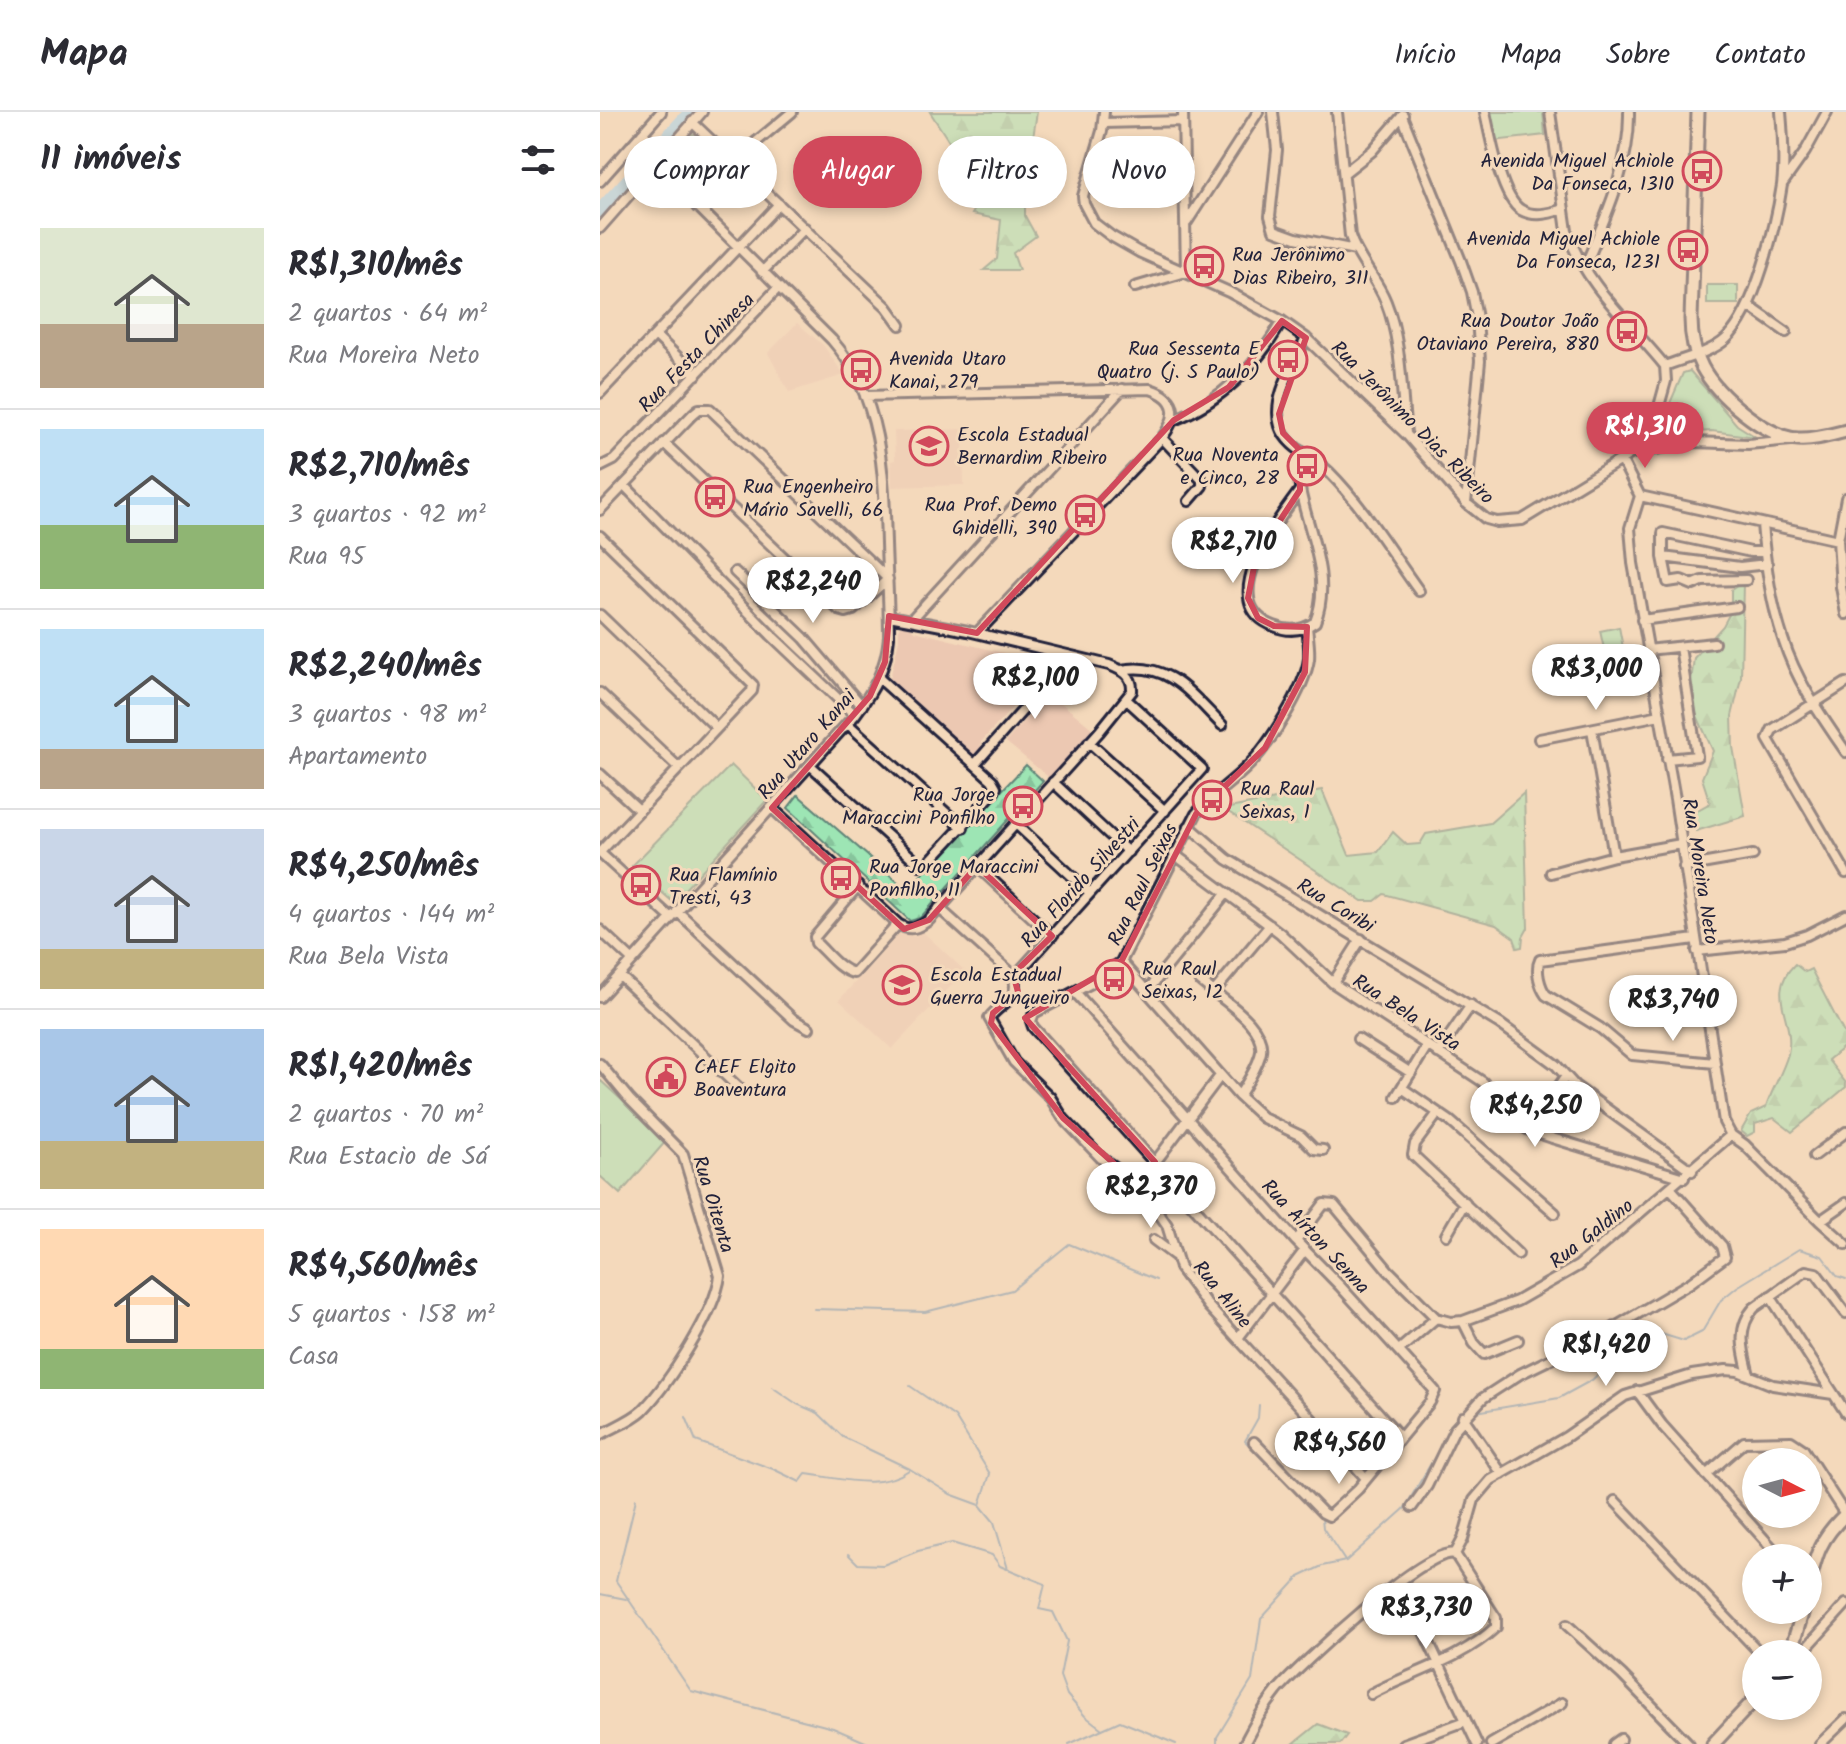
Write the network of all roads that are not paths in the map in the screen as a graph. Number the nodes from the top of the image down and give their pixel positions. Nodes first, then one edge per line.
1 (661, 112) edge
2 (702, 112) edge
3 (792, 112) edge
4 (1104, 112) edge
5 (1258, 112) edge
6 (1273, 112) edge
7 (1337, 112) edge
8 (1485, 112) edge
9 (1550, 112) edge
10 (1629, 112) edge
11 (1698, 112) edge
12 (1781, 112) edge
13 (1827, 112) edge
14 (1404, 114) edge
15 (1183, 117) edge
16 (692, 122) junction
17 (1104, 123) junction
18 (645, 136) edge
19 (677, 136) edge
20 (707, 136) edge
21 (766, 136) edge
22 (624, 157) edge
23 (1344, 173) junction
24 (600, 181) edge
25 (1782, 183) junction
26 (624, 201) edge
27 (779, 204) joint
28 (698, 208) edge
29 (1564, 209) junction
30 (1187, 223) junction
31 (600, 228) edge
32 (805, 228) junction
33 (738, 248) junction
34 (1355, 250) junction
35 (1585, 267) junction
36 (762, 272) junction
37 (1186, 272) junction
38 (1135, 287) dead end
39 (778, 288) junction
40 (1749, 306) junction
41 (1282, 321) junction
42 (900, 325) dead end
43 (1786, 332) dead end
44 (655, 335) junction
45 (1306, 338) junction
46 (1696, 354) junction
47 (1665, 366) junction
48 (696, 375) junction
49 (1122, 389) junction
50 (600, 393) edge
51 (865, 396) junction
52 (1174, 420) junction
53 (1846, 431) edge
54 (1406, 434) junction
55 (1162, 438) junction
56 (1795, 439) junction
57 (664, 443) junction
58 (1300, 450) junction
59 (1632, 453) junction
60 (1621, 459) junction
61 (600, 467) edge
62 (624, 485) junction
63 (1300, 490) junction
64 (1640, 496) junction
65 (1189, 501) dead end
66 (1466, 503) junction
67 (1845, 504) edge
68 (600, 510) edge
69 (1762, 524) junction
70 (600, 536) edge
71 (1841, 546) edge
72 (1765, 552) junction
73 (1663, 557) junction
74 (1767, 564) junction
75 (735, 572) dead end
76 (888, 578) junction
77 (1746, 580) dead end
78 (1419, 591) dead end
79 (1737, 607) dead end
80 (1846, 614) edge
81 (600, 615) edge
82 (889, 616) junction
83 (912, 619) junction
84 (1642, 620) junction
85 (1307, 627) junction
86 (977, 633) junction
87 (1714, 643) dead end
88 (1680, 647) junction
89 (1647, 650) junction
90 (1071, 656) junction
91 (1121, 670) junction
92 (880, 679) junction
93 (1846, 683) edge
94 (600, 693) edge
95 (1127, 700) junction
96 (1813, 703) junction
97 (862, 706) junction
98 (855, 715) junction
99 (1660, 715) junction
100 (848, 724) junction
101 (1222, 725) dead end
102 (717, 728) junction
103 (1592, 729) junction
104 (1539, 739) dead end
105 (1089, 742) junction
106 (1846, 752) edge
107 (1667, 759) junction
108 (975, 764) junction
109 (810, 765) junction
110 (679, 768) junction
111 (600, 774) edge
112 (1053, 782) junction
113 (772, 808) junction
114 (639, 810) junction
115 (1165, 811) junction
116 (1016, 824) junction
117 (1189, 826) junction
118 (963, 828) junction
119 (1681, 844) junction
120 (600, 852) edge
121 (1128, 852) junction
122 (1174, 854) junction
123 (1753, 855) dead end
124 (1614, 856) junction
125 (977, 866) junction
126 (1684, 867) junction
127 (1551, 873) dead end
128 (1846, 873) edge
129 (858, 886) junction
130 (1090, 893) junction
131 (1226, 894) junction
132 (939, 908) junction
133 (674, 914) junction
134 (1846, 915) edge
135 (898, 924) junction
136 (1270, 925) junction
137 (600, 930) edge
138 (1052, 936) junction
139 (1361, 939) junction
140 (1695, 939) junction
141 (1697, 951) junction
142 (632, 960) junction
143 (1121, 962) junction
144 (1013, 974) junction
145 (620, 976) junction
146 (1199, 980) dead end
147 (1333, 983) junction
148 (1148, 990) junction
149 (1075, 992) junction
150 (1213, 993) junction
151 (600, 997) edge
152 (1471, 1005) junction
153 (809, 1028) dead end
154 (1358, 1039) dead end
155 (1427, 1046) junction
156 (1438, 1053) junction
157 (1715, 1063) junction
158 (600, 1064) edge
159 (1411, 1073) junction
160 (1220, 1076) junction
161 (1566, 1076) junction
162 (739, 1088) dead end
163 (1402, 1088) junction
164 (1239, 1096) junction
165 (1396, 1097) dead end
166 (1438, 1113) junction
167 (1189, 1118) junction
168 (1529, 1130) junction
169 (1846, 1132) edge
170 (1731, 1135) junction
171 (1323, 1150) dead end
172 (1814, 1156) dead end
173 (1155, 1162) junction
174 (1692, 1171) junction
175 (1684, 1178) junction
176 (1138, 1185) junction
177 (1671, 1189) junction
178 (1465, 1202) junction
179 (1846, 1203) edge
180 (1555, 1213) dead end
181 (1820, 1221) junction
182 (1446, 1235) dead end
183 (1154, 1240) dead end
184 (1296, 1241) junction
185 (1846, 1244) edge
186 (1305, 1250) junction
187 (1518, 1254) dead end
188 (1174, 1255) junction
189 (1273, 1292) junction
190 (1770, 1296) junction
191 (1844, 1311) edge
192 (1436, 1318) junction
193 (1463, 1321) junction
194 (1238, 1338) junction
195 (1518, 1340) dead end
196 (1399, 1350) junction
197 (1749, 1375) junction
198 (1637, 1391) junction
199 (1833, 1394) junction
200 (1846, 1413) edge
201 (1463, 1417) junction
202 (600, 1435) edge
203 (1400, 1437) junction
204 (1254, 1442) dead end
205 (1502, 1474) junction
206 (1706, 1475) junction
207 (1365, 1477) junction
208 (1615, 1501) dead end
209 (1412, 1507) dead end
210 (1846, 1514) edge
211 (1768, 1544) edge
212 (1820, 1544) edge
213 (1455, 1554) junction
214 (1846, 1604) edge
215 (1567, 1625) dead end
216 (1424, 1632) dead end
217 (1748, 1640) edge
218 (1814, 1640) edge
219 (1438, 1664) junction
220 (1371, 1694) dead end
221 (1562, 1703) dead end
222 (1742, 1713) edge
223 (1846, 1719) edge
224 (1466, 1721) junction
225 (1246, 1741) edge
226 (1403, 1744) edge
227 (1477, 1744) edge
228 (1491, 1744) edge
229 (1689, 1744) edge
230 (1713, 1744) edge
231 (1820, 1744) edge

1 - 18 street
2 - 16 street
3 - 21 street
4 - 17 street, Rua Jerônimo Dias Ribeiro
5 - 30 street
6 - 34 street
7 - 23 street
8 - 29 street
9 - 29 street
10 - 35 street
11 - 46 street
12 - 25 street
13 - 25 street
14 - 23 street
14 - 66 street
15 - 17 street
15 - 30 street
16 - 19 street
16 - 20 street
17 - 37 street, Rua Jerônimo Dias Ribeiro
22 - 24 street
23 - 34 street
25 - 40 street
26 - 31 street
27 - 32 street
27 - 33 street, Rua Festa Chinesa
28 - 33 street, Rua Utaro Kanai
29 - 35 street
30 - 37 street
32 - 36 street, Rua Festa Chinesa
32 - 42 street
33 - 36 street, Rua Utaro Kanai
33 - 44 street, Rua Festa Chinesa
34 - 54 street
35 - 47 street
36 - 39 street, Rua Utaro Kanai
37 - 38 street
37 - 41 street, Rua Jerônimo Dias Ribeiro
39 - 48 street, Rua Festa Chinesa
39 - 51 street, Rua Utaro Kanai
40 - 43 street
40 - 46 street
41 - 45 street, Rua Jerônimo Dias Ribeiro
41 - 52 street
44 - 48 street
44 - 50 street, Rua Festa Chinesa
45 - 54 street, Rua Jerônimo Dias Ribeiro
45 - 58 street
46 - 47 street
46 - 56 street
47 - 59 street, Rua Jerônimo Dias Ribeiro
48 - 61 street, Rua Festa Chinesa
49 - 51 street
49 - 52 street
49 - 83 street
51 - 76 street, Rua Utaro Kanai
52 - 55 street
53 - 56 street
54 - 66 street, Rua Jerônimo Dias Ribeiro
55 - 65 street
55 - 86 street
56 - 59 street, Rua Jerônimo Dias Ribeiro
57 - 62 street
57 - 76 street
57 - 76 street
58 - 63 street
58 - 78 street
59 - 60 street, Rua Jerônimo Dias Ribeiro
60 - 64 street
60 - 66 street, Rua Jerônimo Dias Ribeiro
62 - 68 street
62 - 98 street
63 - 85 street
63 - 85 street
64 - 69 street
64 - 84 street, Rua Moreira Neto
67 - 71 street
69 - 71 street
69 - 72 street
70 - 102 street
71 - 80 street
72 - 73 street
72 - 74 street
73 - 74 street
73 - 77 street
74 - 96 street
75 - 97 street
76 - 82 street, Rua Utaro Kanai
79 - 84 street
81 - 102 street
82 - 83 street
82 - 92 street, Rua Utaro Kanai
83 - 86 street
84 - 89 street, Rua Moreira Neto
85 - 117 street, Rua Raul Seixas
86 - 90 street
87 - 88 street
88 - 89 street
88 - 107 street
89 - 99 street, Rua Moreira Neto
90 - 91 street
90 - 108 street
91 - 95 street
91 - 101 street
92 - 97 street, Rua Utaro Kanai
92 - 108 street
93 - 96 street
94 - 110 street
95 - 105 street
95 - 115 street, Rua Florido Silvestri
96 - 106 street
96 - 128 street
97 - 98 street, Rua Utaro Kanai
98 - 100 street, Rua Utaro Kanai
99 - 103 street
99 - 107 street, Rua Moreira Neto
100 - 109 street, Rua Utaro Kanai
100 - 118 street
102 - 110 street
103 - 104 street
103 - 124 street
105 - 112 street
105 - 115 street
107 - 119 street, Rua Moreira Neto
108 - 118 street
109 - 113 street, Rua Utaro Kanai
109 - 118 street
110 - 114 street
111 - 114 street
112 - 116 street
112 - 121 street
113 - 129 street
113 - 133 street, Rua Utaro Kanai
114 - 120 street
115 - 121 street, Rua Florido Silvestri
116 - 125 street
116 - 130 street
117 - 122 street, Rua Raul Seixas
117 - 139 street, Rua Coribi
119 - 124 street
119 - 126 street, Rua Moreira Neto
120 - 133 street
121 - 130 street, Rua Florido Silvestri
122 - 131 street, Rua Bela Vista
122 - 143 street, Rua Raul Seixas
123 - 126 street
124 - 127 street
125 - 132 street
125 - 138 street
126 - 140 street, Rua Moreira Neto
129 - 135 street
129 - 135 street
130 - 138 street, Rua Florido Silvestri
131 - 136 street, Rua Bela Vista
131 - 148 street
132 - 135 street
132 - 144 street, Rua Florido Silvestri
133 - 142 street, Rua Utaro Kanai
133 - 153 street
134 - 141 street
136 - 147 street, Rua Bela Vista
136 - 150 street
137 - 142 street
138 - 144 street, Rua Florido Silvestri
139 - 147 street
139 - 152 street, Rua Coribi
140 - 141 street, Rua Moreira Neto
140 - 157 street
141 - 157 street, Rua Moreira Neto
142 - 145 street, Rua Utaro Kanai
143 - 148 street
143 - 149 street, Rua Raul Seixas
144 - 176 street, Rua Aline
145 - 151 street, Rua Utaro Kanai
145 - 162 street
146 - 150 street
147 - 155 street, Rua Bela Vista
148 - 160 street
149 - 167 street, Rua Aírton Senna
149 - 173 street, Rua Raul Seixas
150 - 164 street
152 - 156 street
152 - 161 street, Rua Coribi
154 - 159 street
155 - 156 street, Rua Bela Vista
155 - 159 street
156 - 168 street, Rua Bela Vista
157 - 170 street, Rua Moreira Neto
158 - 202 street, Rua Oitenta
159 - 163 street
160 - 164 street
160 - 167 street
161 - 168 street
161 - 174 street, Rua Coribi
163 - 165 street
163 - 166 street
164 - 171 street
166 - 178 street
166 - 180 street
167 - 173 street
167 - 184 street, Rua Aírton Senna
168 - 175 street, Rua Bela Vista
169 - 172 street
170 - 174 street, Rua Galdino
170 - 181 street
173 - 176 street
173 - 189 street, Rua Raul Seixas
174 - 175 street, Rua Galdino
175 - 177 street, Rua Galdino
176 - 188 street, Rua Aline
177 - 193 street, Rua Galdino
177 - 201 street
178 - 182 street
178 - 187 street
179 - 181 street
181 - 185 street
183 - 188 street
184 - 186 street, Rua Aírton Senna
184 - 192 street
186 - 189 street
186 - 196 street, Rua Aírton Senna
188 - 194 street, Rua Aline
189 - 194 street
189 - 203 street, Rua Raul Seixas
190 - 191 street
190 - 197 street
190 - 199 street
192 - 193 street, Rua Galdino
192 - 196 street
193 - 195 street
194 - 207 street, Rua Aline
196 - 203 street, Rua Aírton Senna
197 - 198 street
197 - 199 street
198 - 205 street
198 - 206 street
199 - 200 street
201 - 205 street
201 - 209 street
203 - 207 street
204 - 207 street
205 - 213 street
206 - 210 street
206 - 211 street
208 - 217 street
210 - 212 street
213 - 219 street
213 - 225 street
214 - 218 street
215 - 229 street
216 - 219 street
219 - 220 street
219 - 224 street
221 - 228 street
222 - 230 street
223 - 231 street
224 - 226 street
224 - 227 street

